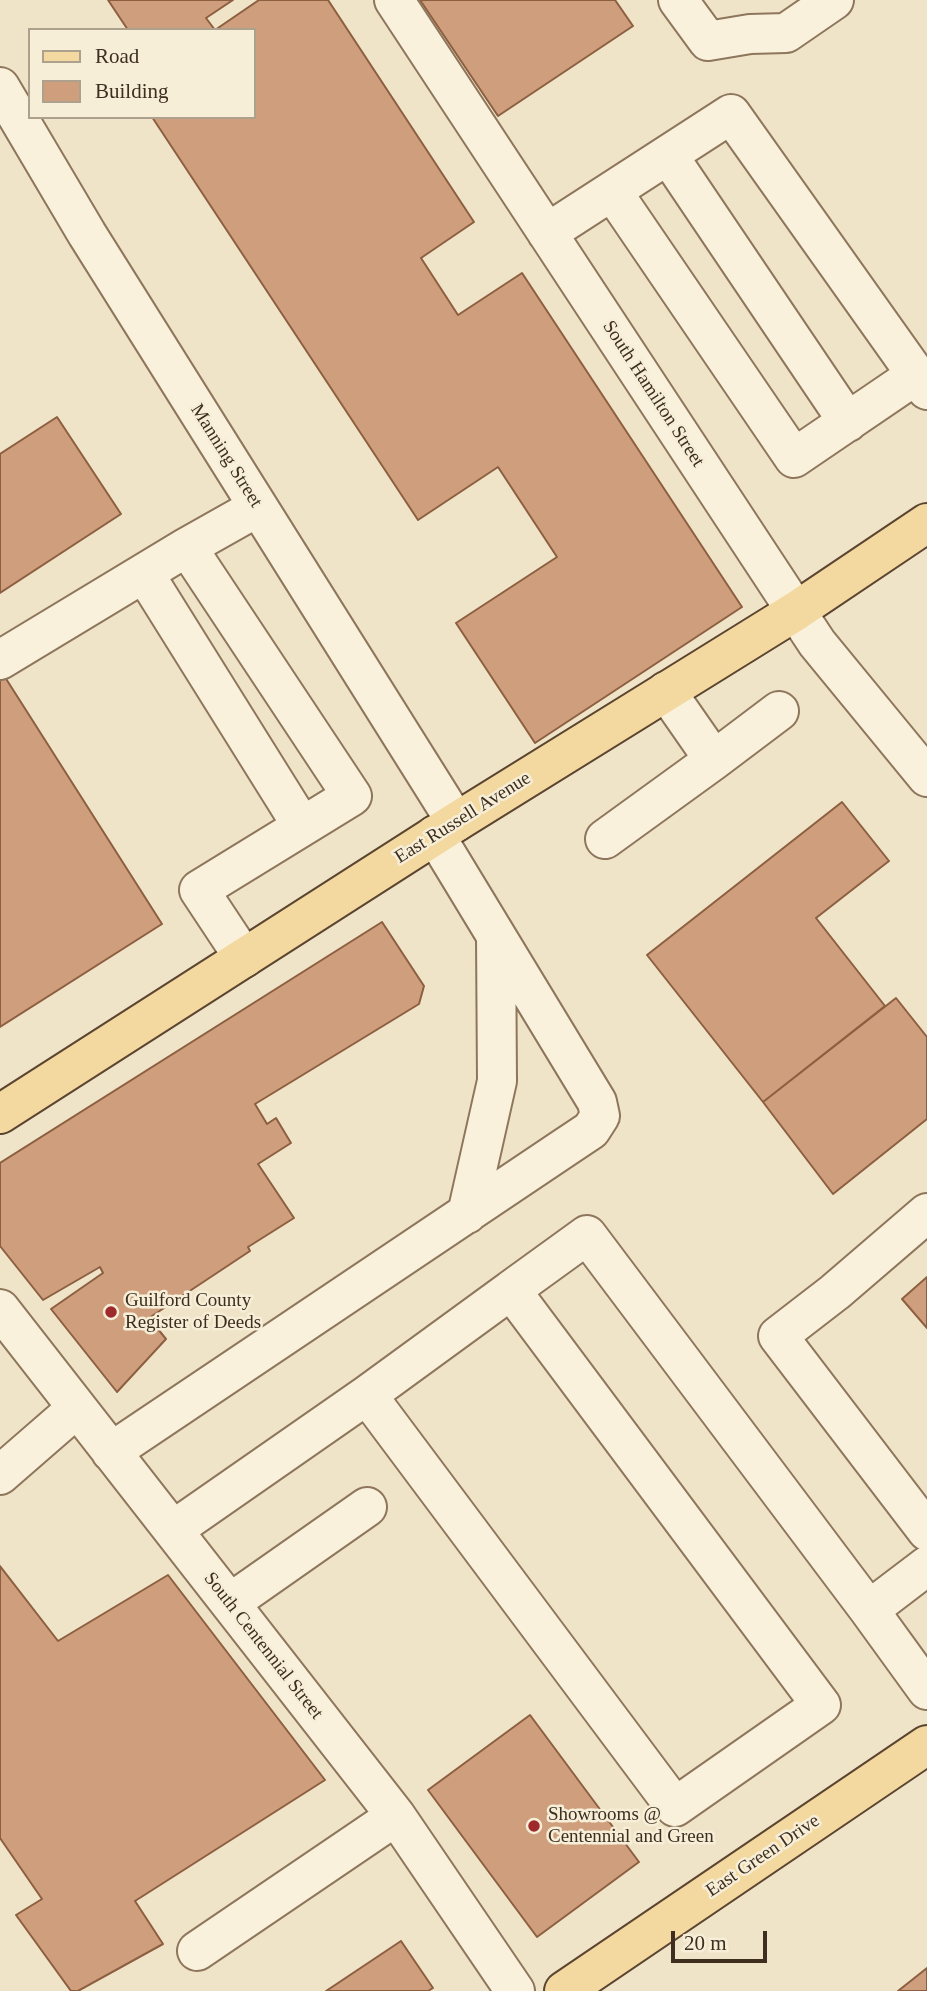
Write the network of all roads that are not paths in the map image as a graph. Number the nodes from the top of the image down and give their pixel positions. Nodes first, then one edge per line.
1 (394, 0) edge
2 (678, 0) edge
3 (834, 0) edge
4 (0, 88) edge
5 (668, 155) junction
6 (612, 191) junction
7 (547, 233) junction
8 (921, 382) edge
9 (848, 422) junction
10 (258, 507) junction
11 (927, 523) edge
12 (187, 547) junction
13 (144, 573) junction
14 (796, 611) junction
15 (0, 660) edge
16 (667, 691) junction
17 (779, 711) dead end
18 (714, 760) junction
19 (927, 777) edge
20 (302, 826) junction
21 (446, 828) junction
22 (606, 839) dead end
23 (496, 934) junction
24 (244, 958) junction
25 (0, 1114) edge
26 (927, 1213) edge
27 (467, 1214) junction
28 (511, 1290) junction
29 (0, 1309) edge
30 (367, 1395) junction
31 (77, 1408) junction
32 (111, 1452) junction
33 (4, 1462) edge
34 (367, 1507) dead end
35 (173, 1530) junction
36 (927, 1531) edge
37 (927, 1566) edge
38 (230, 1603) junction
39 (869, 1610) junction
40 (927, 1690) edge
41 (927, 1745) edge
42 (397, 1816) junction
43 (197, 1951) dead end
44 (515, 1991) edge
45 (564, 1991) edge

1 - 7 street, South Hamilton Street
2 - 3 street
4 - 10 street, Manning Street
5 - 6 street
5 - 8 street
5 - 9 street
6 - 7 street
6 - 9 street
7 - 14 street, South Hamilton Street
8 - 9 street
10 - 12 street
10 - 21 street, Manning Street
11 - 14 main road, East Russell Avenue
12 - 13 street
12 - 20 street
13 - 15 street
13 - 20 street
14 - 16 main road, East Russell Avenue
14 - 19 street, South Hamilton Street
16 - 18 street
16 - 21 main road, East Russell Avenue
17 - 18 street
18 - 22 street
20 - 24 street
21 - 23 street, Manning Street
21 - 24 main road, East Russell Avenue
23 - 27 street
23 - 27 street, Manning Street
24 - 25 main road, East Russell Avenue
26 - 36 street
27 - 32 street
28 - 30 street
28 - 30 street
28 - 39 street
29 - 31 street, South Centennial Street
30 - 35 street
31 - 32 street, South Centennial Street
31 - 33 street
32 - 35 street, South Centennial Street
34 - 38 street
35 - 38 street, South Centennial Street
37 - 39 street
38 - 42 street, South Centennial Street
39 - 40 street
41 - 45 main road, East Green Drive
42 - 43 street
42 - 44 street, South Centennial Street

